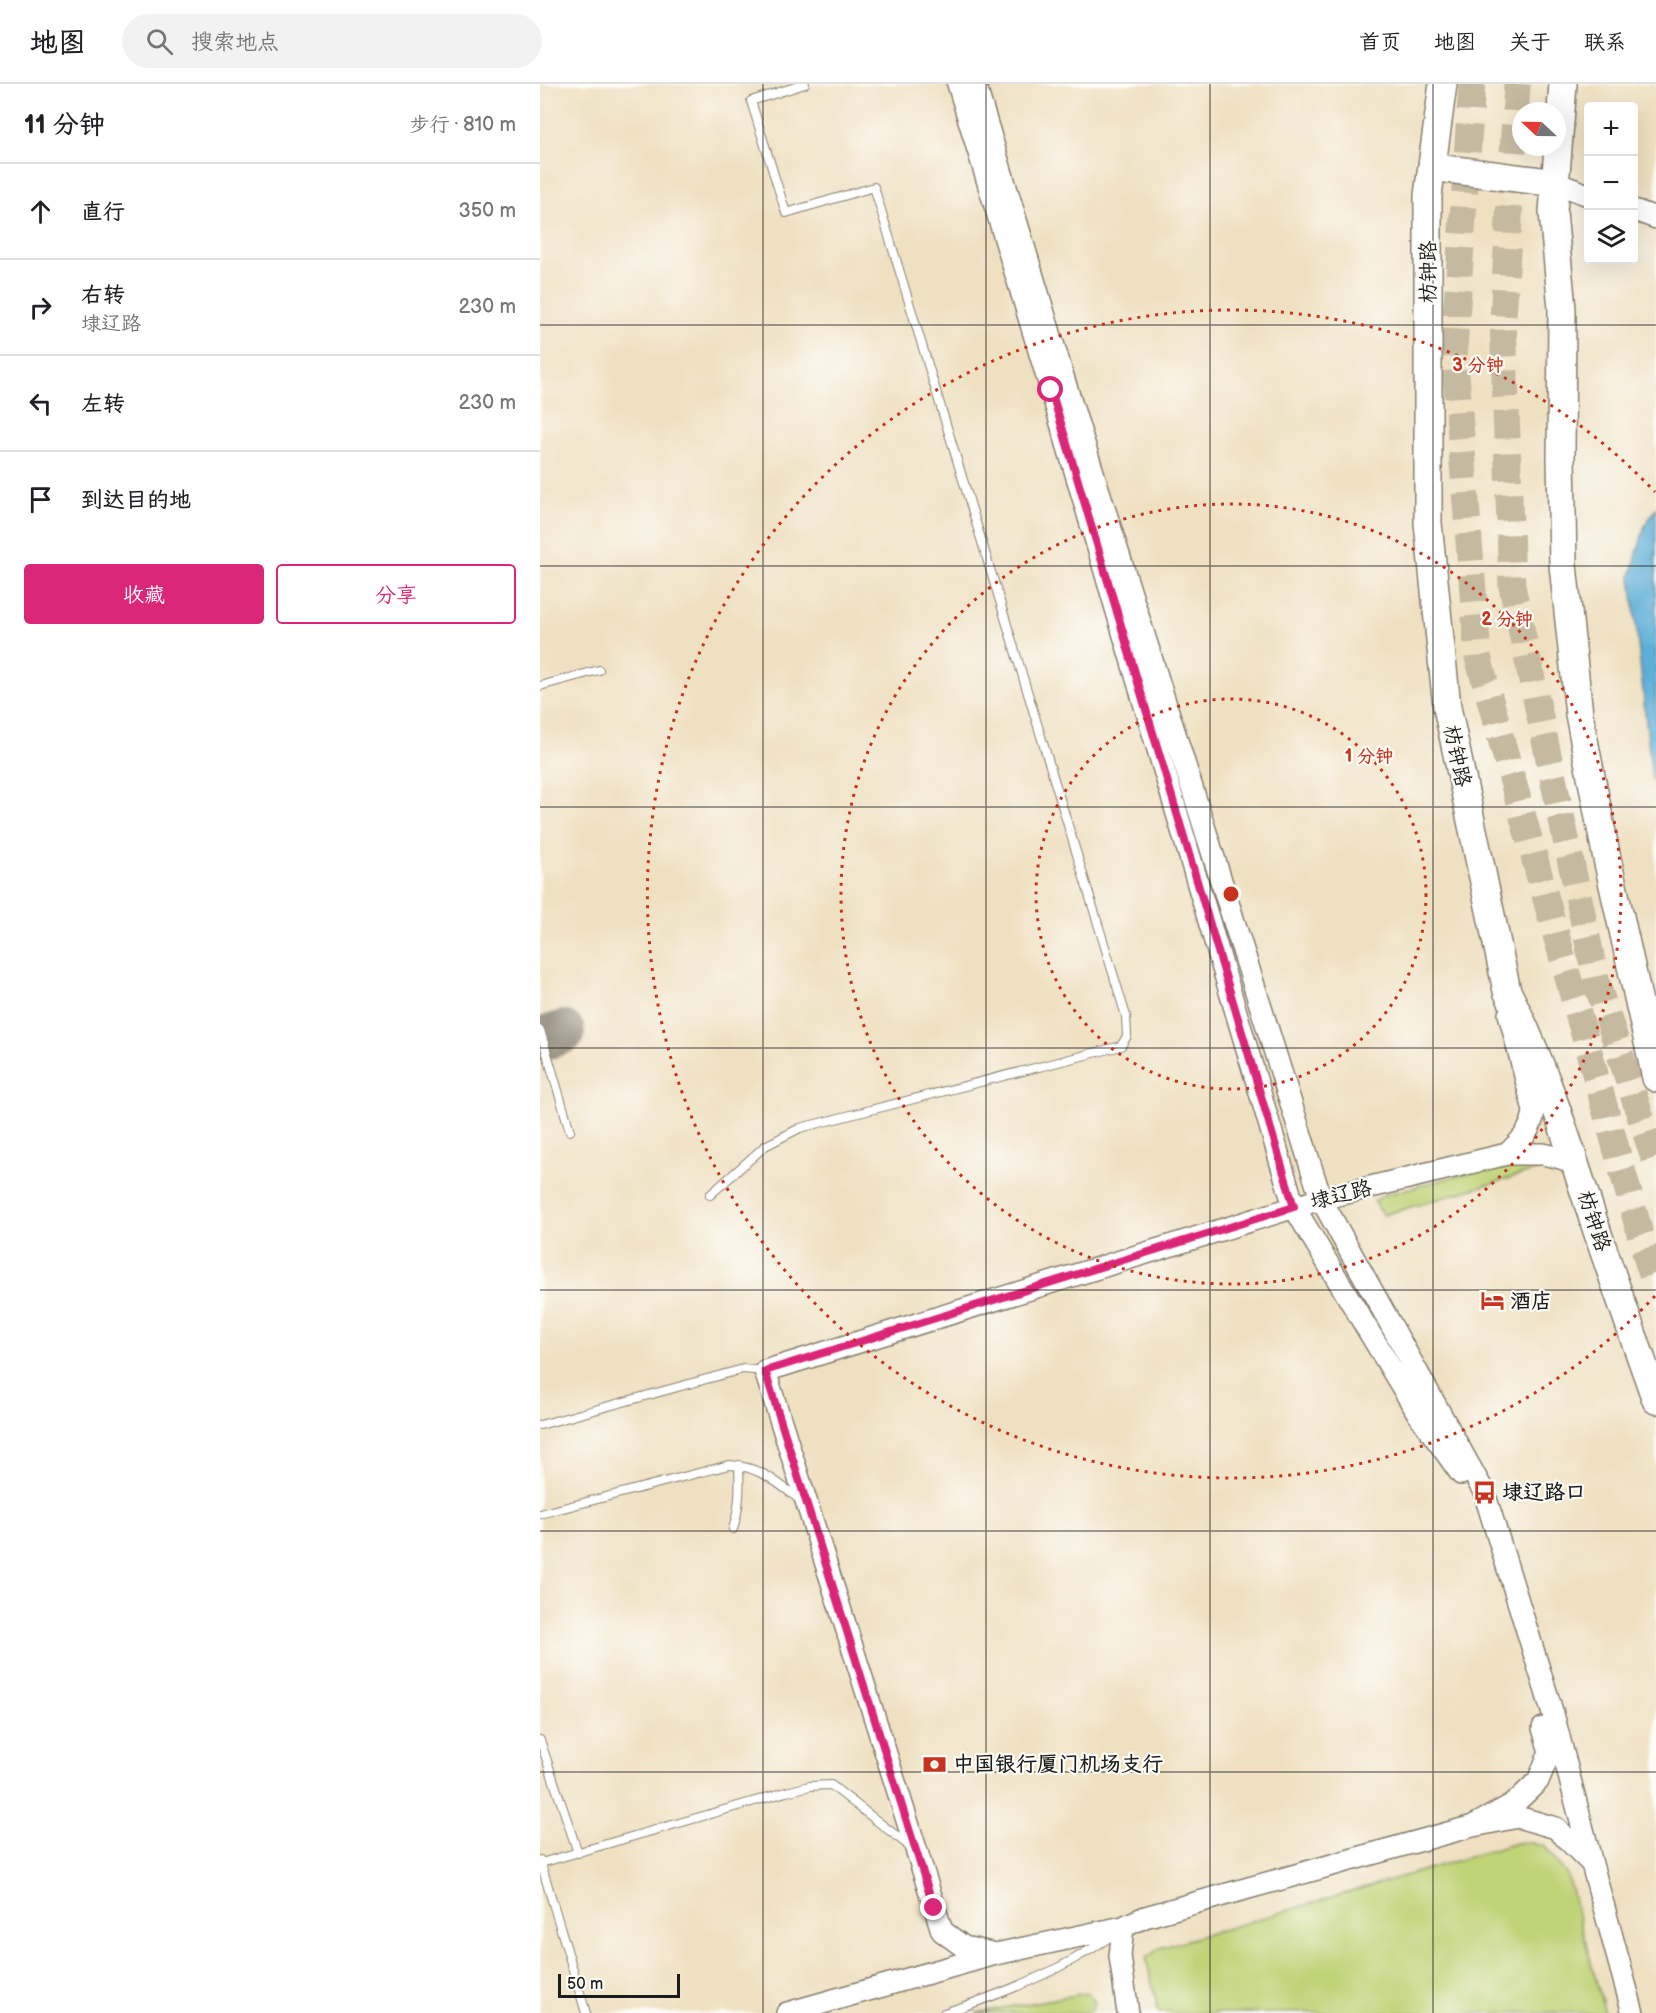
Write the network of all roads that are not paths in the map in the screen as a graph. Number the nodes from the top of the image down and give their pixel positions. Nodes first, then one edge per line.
1 (805, 84) edge
2 (958, 84) edge
3 (975, 84) edge
4 (1443, 84) edge
5 (1563, 84) edge
6 (1432, 166) junction
7 (1556, 183) junction
8 (1584, 194) edge
9 (1638, 211) edge
10 (1656, 218) edge
11 (599, 670) dead end
12 (540, 686) edge
13 (1507, 991) junction
14 (540, 1030) edge
15 (1656, 1078) edge
16 (570, 1131) dead end
17 (1507, 1154) junction
18 (1575, 1165) junction
19 (710, 1195) dead end
20 (1321, 1199) junction
21 (1294, 1207) junction
22 (765, 1371) junction
23 (1656, 1400) edge
24 (540, 1425) edge
25 (739, 1465) junction
26 (808, 1506) junction
27 (540, 1514) edge
28 (733, 1529) dead end
29 (540, 1740) edge
30 (1473, 1826) junction
31 (917, 1851) junction
32 (578, 1853) junction
33 (540, 1862) edge
34 (1592, 1864) junction
35 (1123, 1927) junction
36 (996, 1954) junction
37 (586, 2013) edge
38 (787, 2013) edge
39 (944, 2013) edge
40 (1128, 2013) edge
41 (1633, 2013) edge

1 - 19 lane
2 - 21 main road
3 - 20 main road
4 - 6 highway, 枋钟路
5 - 7 highway
6 - 7 highway
6 - 13 highway, 枋钟路
7 - 8 main road
7 - 15 highway
9 - 10 main road
11 - 12 lane
13 - 17 main road
13 - 18 highway, 枋钟路
14 - 16 lane
17 - 18 main road, 埭辽路
17 - 20 main road, 埭辽路
18 - 23 highway, 枋钟路
20 - 21 main road, 埭辽路
20 - 34 main road
21 - 22 main road, 埭辽路
21 - 30 main road
22 - 24 lane
22 - 26 main road
25 - 26 lane
25 - 27 lane
25 - 28 lane
26 - 31 main road
29 - 32 lane
30 - 34 main road
30 - 35 main road
31 - 32 lane
31 - 36 main road
32 - 33 lane
33 - 37 lane
34 - 41 main road
35 - 36 main road
35 - 39 lane
35 - 40 main road
36 - 38 main road

